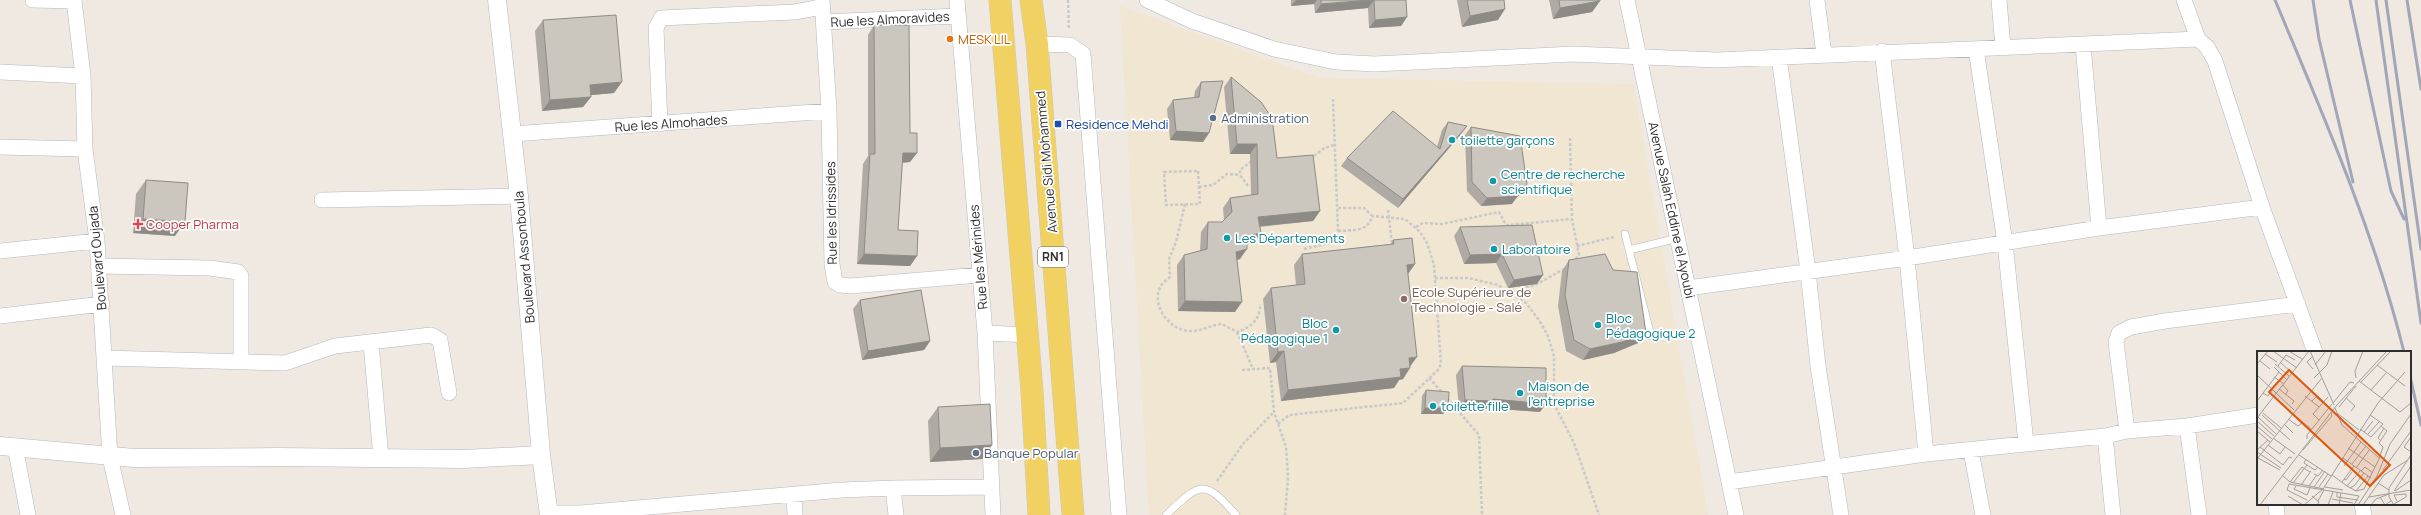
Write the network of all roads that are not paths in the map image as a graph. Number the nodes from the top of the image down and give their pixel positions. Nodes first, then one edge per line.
1 (33, 0) edge
2 (497, 0) edge
3 (957, 0) edge
4 (1000, 0) edge
5 (1031, 0) edge
6 (1147, 0) edge
7 (1627, 0) edge
8 (1817, 0) edge
9 (1999, 0) edge
10 (2184, 0) edge
11 (74, 1) edge
12 (822, 4) edge
13 (957, 16) junction
14 (824, 22) junction
15 (2198, 39) junction
16 (1037, 44) junction
17 (2083, 45) junction
18 (2003, 47) junction
19 (1976, 49) junction
20 (1882, 51) junction
21 (1824, 55) junction
22 (1639, 57) junction
23 (1779, 57) junction
24 (0, 72) edge
25 (83, 76) junction
26 (829, 111) junction
27 (660, 124) junction
28 (513, 134) junction
29 (0, 146) edge
30 (85, 149) junction
31 (519, 196) junction
32 (322, 200) dead end
33 (2262, 207) junction
34 (2099, 228) junction
35 (1625, 234) road end
36 (1678, 238) junction
37 (97, 241) junction
38 (2005, 243) junction
39 (1629, 250) junction
40 (0, 251) edge
41 (1907, 258) junction
42 (98, 266) junction
43 (1808, 271) junction
44 (979, 275) junction
45 (1688, 288) junction
46 (102, 304) junction
47 (2298, 304) junction
48 (0, 316) edge
49 (985, 333) junction
50 (1027, 335) junction
51 (1651, 336) dead end
52 (371, 343) junction
53 (2315, 351) edge
54 (105, 358) junction
55 (241, 362) junction
56 (449, 393) dead end
57 (2257, 415) edge
58 (2188, 426) junction
59 (2127, 431) junction
60 (2105, 436) junction
61 (2026, 443) junction
62 (8, 446) edge
63 (1971, 451) junction
64 (1926, 454) junction
65 (541, 455) junction
66 (110, 457) junction
67 (382, 458) junction
68 (1834, 467) junction
69 (1729, 482) junction
70 (992, 487) junction
71 (893, 488) junction
72 (794, 495) junction
73 (2276, 505) edge
74 (2362, 505) edge
75 (549, 514) edge
76 (581, 514) edge
77 (28, 515) edge
78 (123, 515) edge
79 (795, 515) edge
80 (896, 515) edge
81 (993, 515) edge
82 (1040, 515) edge
83 (1073, 515) edge
84 (1119, 515) edge
85 (1166, 515) edge
86 (1236, 515) edge
87 (1736, 515) edge
88 (1841, 515) edge
89 (1983, 515) edge
90 (2114, 515) edge
91 (2199, 515) edge
92 (2277, 515) edge
93 (2364, 515) edge

1 - 11 street
2 - 28 street, Boulevard Assonboula
3 - 13 street, Rue les Mérinides
4 - 50 main road, RN1
5 - 16 main road, Avenue Sidi Mohammed / RN1
6 - 22 street
7 - 22 street, Avenue Salah Eddine el Ayoubi
8 - 21 street
9 - 18 street
10 - 15 street
11 - 25 street, Boulevard Oujada
12 - 14 street, Rue les Idrissides
12 - 27 street, Rue les Almoravides
13 - 14 street, Rue les Almoravides
13 - 44 street, Rue les Mérinides
14 - 26 street, Rue les Idrissides
15 - 17 street
15 - 33 street
16 - 83 main road, Avenue Sidi Mohammed / RN1
16 - 84 street
17 - 18 street
17 - 34 street
18 - 19 street
19 - 20 street
19 - 38 street
20 - 21 street
20 - 41 street
21 - 23 street
22 - 23 street
22 - 36 street, Avenue Salah Eddine el Ayoubi
23 - 43 street
24 - 25 street
25 - 30 street, Boulevard Oujada
26 - 27 street, Rue les Almohades
26 - 44 street, Rue les Idrissides
27 - 28 street, Rue les Almohades
28 - 31 street, Boulevard Assonboula
29 - 30 street
30 - 37 street, Boulevard Oujada
31 - 32 street
31 - 65 street, Boulevard Assonboula
33 - 34 street
33 - 47 street
34 - 38 street
35 - 39 lane
36 - 39 lane
36 - 45 street, Avenue Salah Eddine el Ayoubi
37 - 40 street
37 - 42 street, Boulevard Oujada
38 - 41 street
38 - 61 street
39 - 51 lane
41 - 43 street
41 - 64 street
42 - 46 street, Boulevard Oujada
42 - 55 street
43 - 45 street
43 - 68 street
44 - 49 street, Rue les Mérinides
45 - 69 street, Avenue Salah Eddine el Ayoubi
46 - 48 street
46 - 54 street, Boulevard Oujada
47 - 53 street
47 - 59 street
49 - 50 street
49 - 70 street, Rue les Mérinides
50 - 82 main road, RN1
52 - 55 street
52 - 56 street
52 - 67 street
54 - 55 street
54 - 66 street, Boulevard Oujada
57 - 58 street
58 - 59 street
58 - 91 street
59 - 60 street
60 - 61 street
60 - 90 street
61 - 63 street
62 - 66 street
62 - 77 street
63 - 64 street
63 - 89 street
64 - 68 street
65 - 67 street
65 - 75 street, Boulevard Assonboula
66 - 67 street
66 - 78 street, Boulevard Oujada
68 - 69 street
68 - 88 street
69 - 87 street, Avenue Salah Eddine el Ayoubi
70 - 71 street
70 - 81 street, Rue les Mérinides
71 - 72 street
71 - 80 street
72 - 76 street
72 - 79 street
73 - 92 street
74 - 93 street
75 - 76 street
85 - 86 lane

